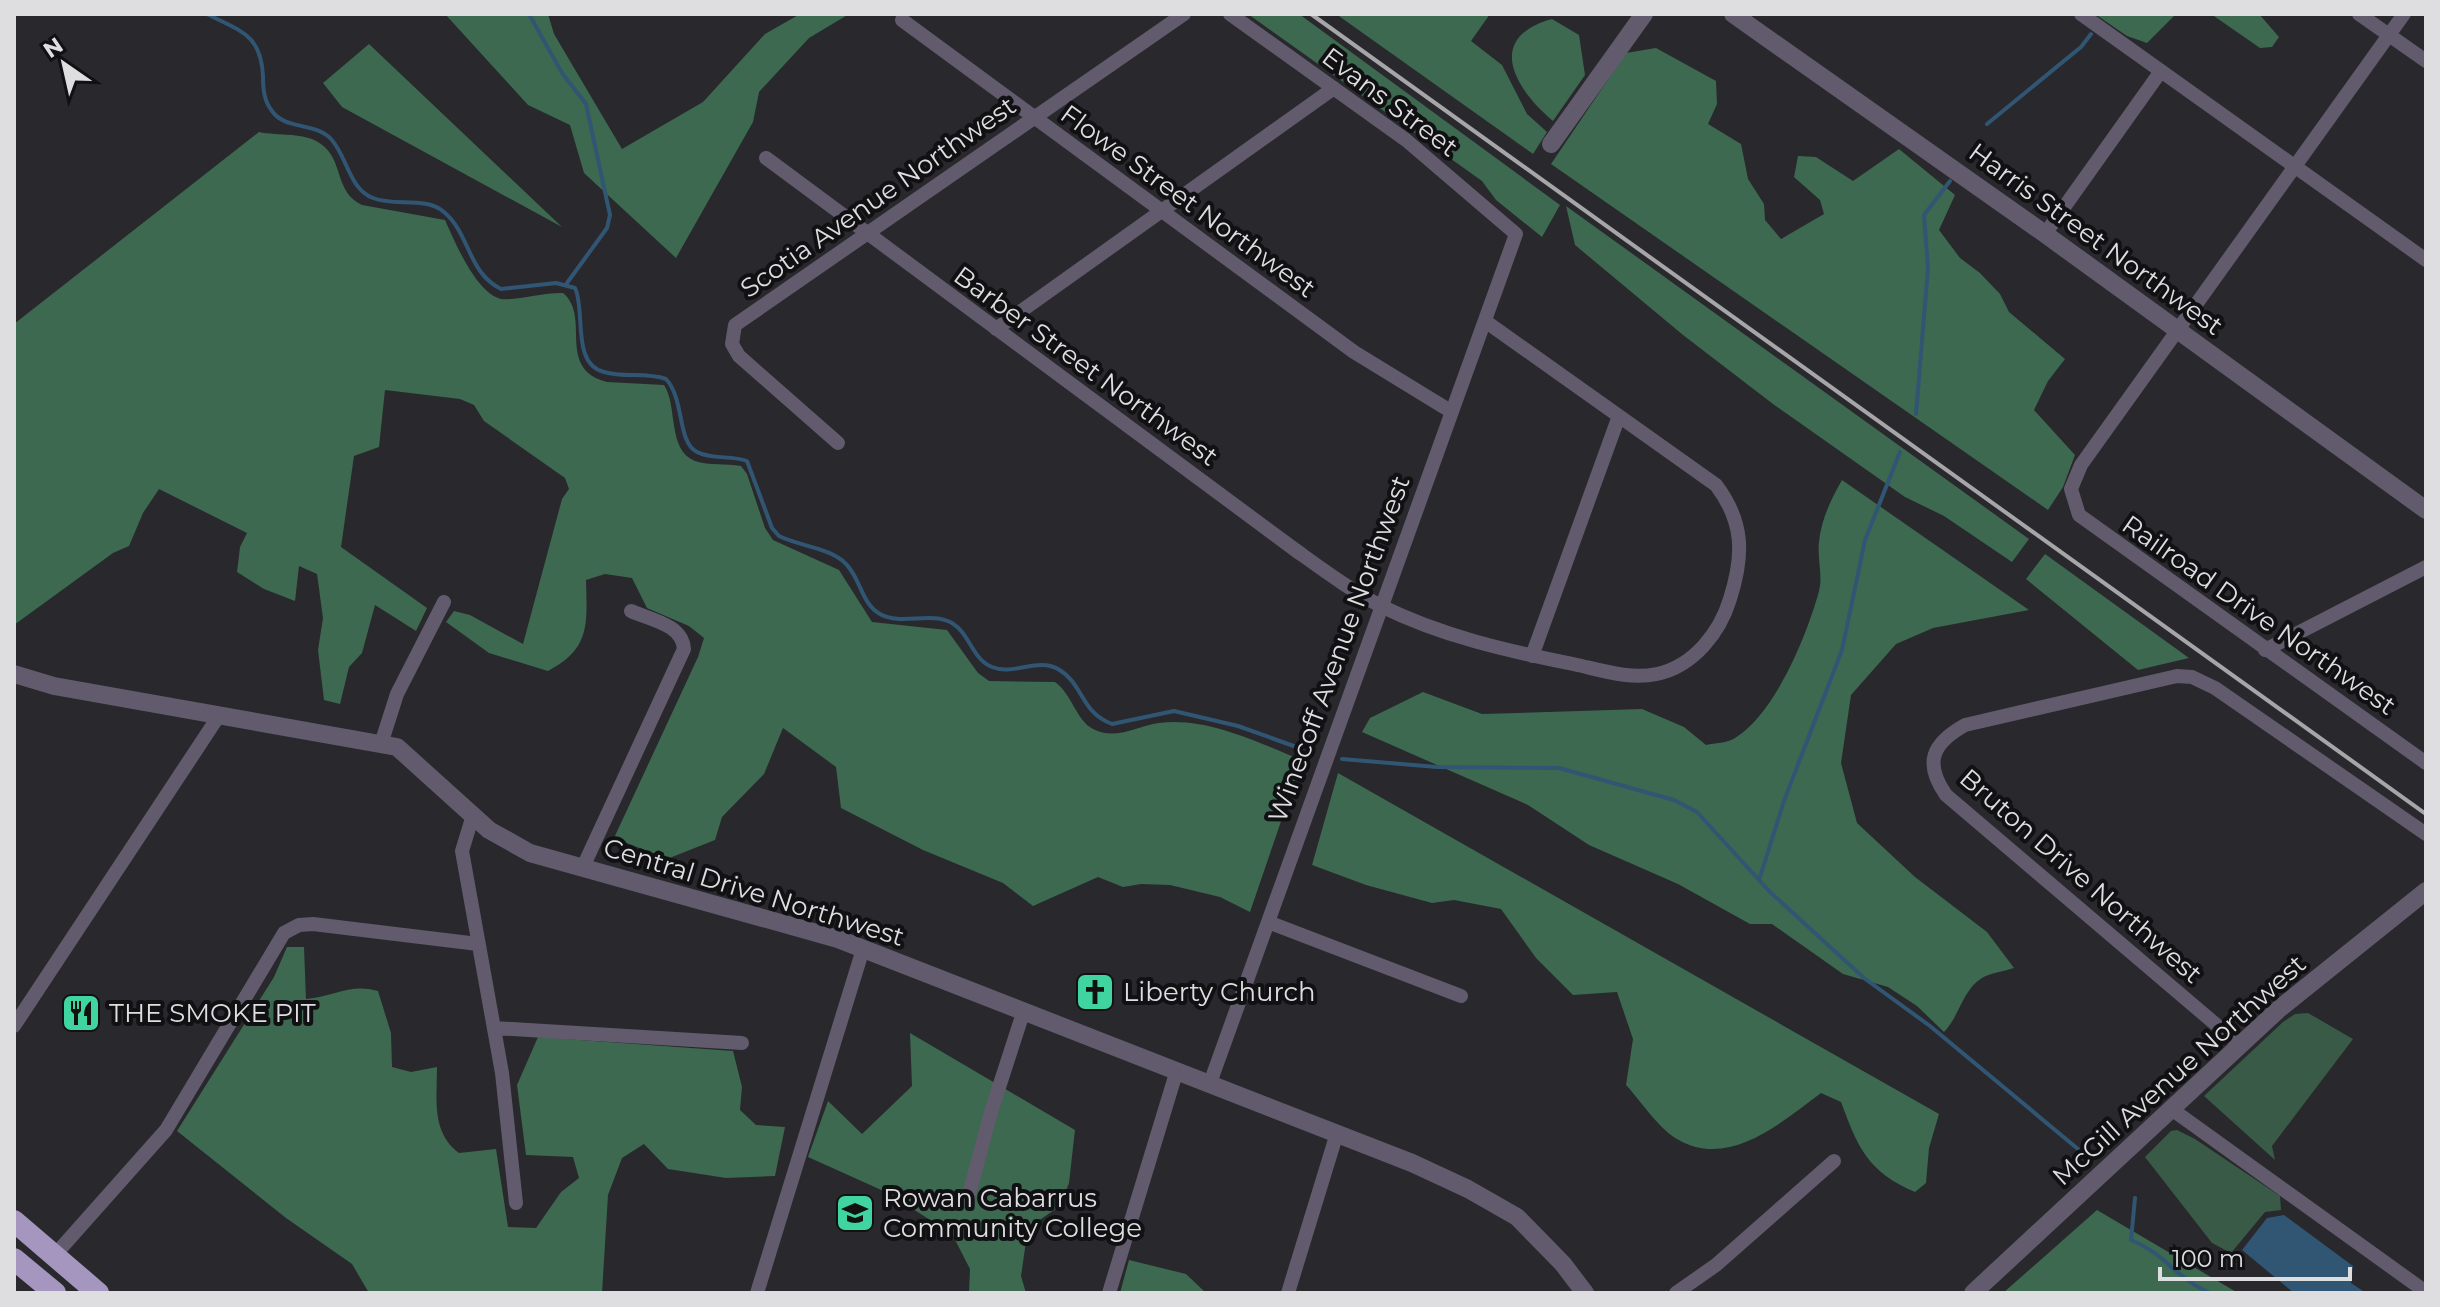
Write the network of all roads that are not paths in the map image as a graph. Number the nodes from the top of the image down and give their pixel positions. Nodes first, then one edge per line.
1 (1184, 14) edge
2 (1230, 14) edge
3 (1644, 14) edge
4 (1733, 14) edge
5 (2081, 14) edge
6 (2359, 14) edge
7 (2404, 14) edge
8 (902, 20) dead end
9 (2389, 35) junction
10 (2426, 61) edge
11 (2161, 71) junction
12 (1334, 88) junction
13 (1034, 118) junction
14 (1551, 144) dead end
15 (766, 158) dead end
16 (2295, 166) junction
17 (1162, 210) junction
18 (1516, 234) joint
19 (2045, 234) junction
20 (866, 235) junction
21 (2426, 260) edge
22 (1485, 321) junction
23 (996, 329) junction
24 (2180, 331) junction
25 (1452, 412) junction
26 (1619, 416) junction
27 (838, 443) dead end
28 (2426, 510) edge
29 (2426, 567) edge
30 (444, 602) dead end
31 (1382, 606) junction
32 (631, 611) dead end
33 (2265, 650) junction
34 (1532, 656) junction
35 (14, 674) edge
36 (220, 714) junction
37 (381, 744) junction
38 (2426, 763) edge
39 (473, 815) junction
40 (2426, 834) edge
41 (583, 867) junction
42 (2426, 891) edge
43 (1268, 922) junction
44 (478, 944) junction
45 (863, 949) junction
46 (1461, 996) dead end
47 (1024, 1010) junction
48 (14, 1026) edge
49 (494, 1028) junction
50 (742, 1043) dead end
51 (2240, 1045) junction
52 (1177, 1070) junction
53 (1210, 1083) junction
54 (2170, 1108) junction
55 (1337, 1133) junction
56 (1834, 1161) dead end
57 (968, 1198) dead end
58 (516, 1203) dead end
59 (14, 1221) edge
60 (54, 1256) junction
61 (14, 1259) edge
62 (2426, 1292) edge
63 (55, 1293) edge
64 (98, 1293) edge
65 (757, 1293) edge
66 (1109, 1293) edge
67 (1288, 1293) edge
68 (1585, 1293) edge
69 (1676, 1293) edge
70 (1973, 1293) edge

1 - 13 street, Scotia Avenue Northwest
2 - 12 street, Evans Street
3 - 14 street
4 - 19 street, Harris Street Northwest
5 - 11 street
6 - 9 street
7 - 9 street
8 - 13 street, Flowe Street Northwest
9 - 10 street
9 - 16 street
11 - 16 street
11 - 19 street
12 - 17 street
12 - 18 street, Evans Street
13 - 17 street, Flowe Street Northwest
13 - 20 street, Scotia Avenue Northwest
15 - 20 street, Barber Street Northwest
16 - 21 street
16 - 24 street
17 - 23 street
17 - 25 street, Flowe Street Northwest
18 - 22 street, Winecoff Avenue Northwest
19 - 24 street, Harris Street Northwest
20 - 23 street, Barber Street Northwest
20 - 27 street, Scotia Avenue Northwest
22 - 25 street, Winecoff Avenue Northwest
22 - 26 street, Barber Street Northwest
23 - 31 street, Barber Street Northwest
24 - 28 street, Harris Street Northwest
24 - 33 street, Railroad Drive Northwest
25 - 31 street, Winecoff Avenue Northwest
26 - 34 street
26 - 34 street, Barber Street Northwest
29 - 33 street
30 - 37 street
31 - 34 street, Barber Street Northwest
31 - 43 street, Winecoff Avenue Northwest
32 - 41 street
33 - 38 street, Railroad Drive Northwest
35 - 36 street, Central Drive Northwest
36 - 37 street, Central Drive Northwest
36 - 48 street
37 - 39 street, Central Drive Northwest
39 - 41 street, Central Drive Northwest
39 - 44 street
40 - 51 street, Bruton Drive Northwest
41 - 45 street, Central Drive Northwest
42 - 51 street, McGill Avenue Northwest
43 - 46 street
43 - 53 street, Winecoff Avenue Northwest
44 - 49 street
44 - 60 street
45 - 47 street, Central Drive Northwest
45 - 65 street
47 - 52 street, Central Drive Northwest
47 - 57 street
49 - 50 street
49 - 58 street
51 - 54 street, McGill Avenue Northwest
52 - 53 street, Central Drive Northwest
52 - 66 street
53 - 55 street, Central Drive Northwest
54 - 62 street
54 - 70 street, McGill Avenue Northwest
55 - 67 street
55 - 68 street, Central Drive Northwest
56 - 69 street
59 - 60 highway
60 - 64 highway
61 - 63 highway

